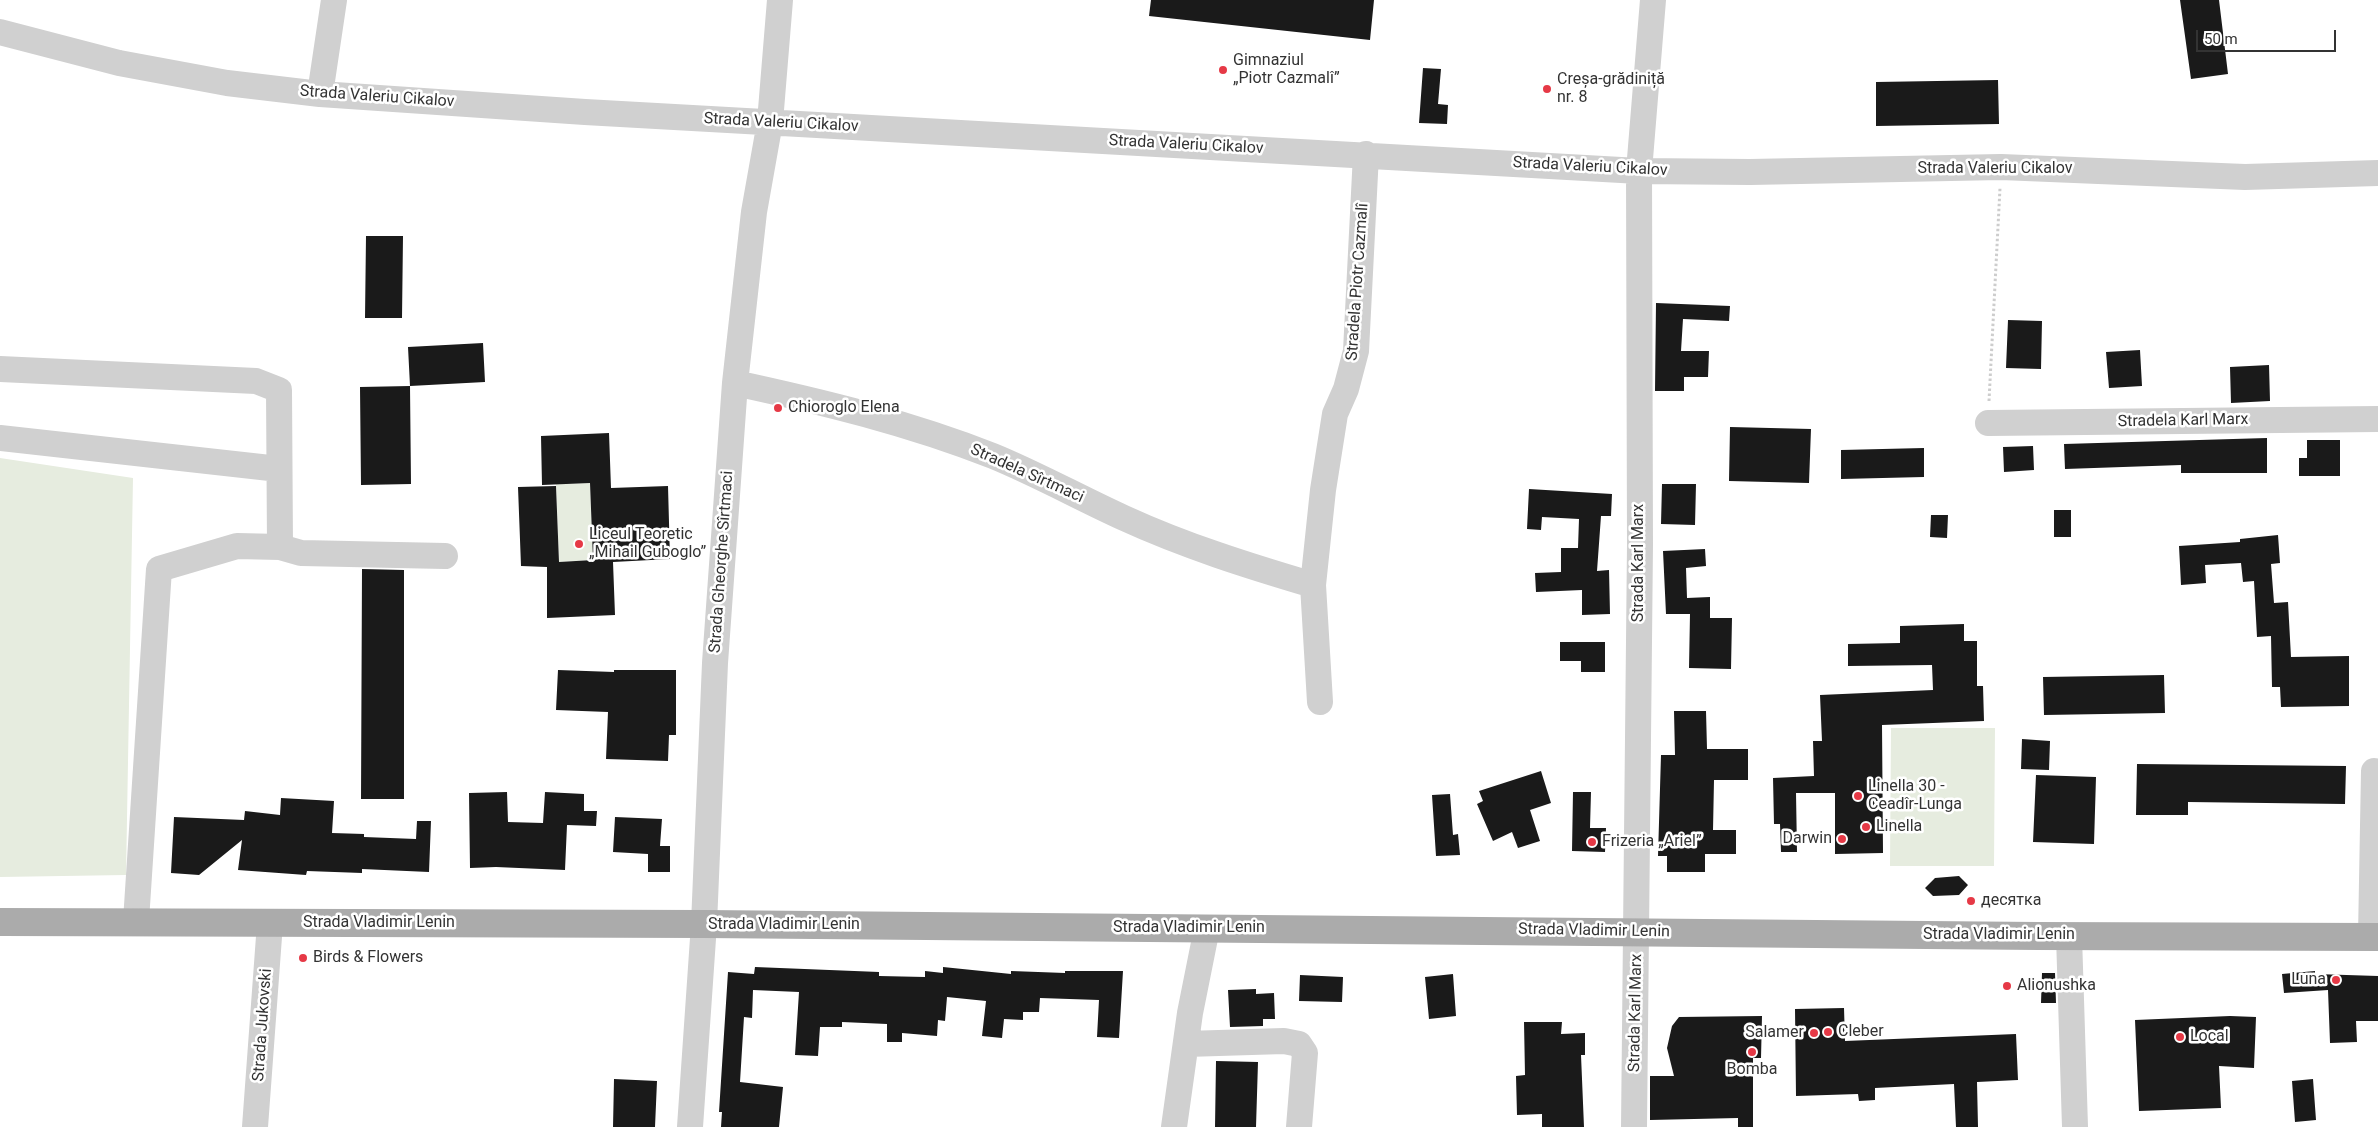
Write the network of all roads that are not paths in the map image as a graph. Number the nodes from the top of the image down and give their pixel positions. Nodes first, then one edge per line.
1 (334, 0) edge
2 (780, 0) edge
3 (1653, 0) edge
4 (0, 32) edge
5 (320, 94) junction
6 (770, 122) junction
7 (1366, 154) junction
8 (1639, 170) junction
9 (2378, 173) edge
10 (0, 369) edge
11 (734, 383) junction
12 (2378, 419) edge
13 (1988, 423) road end
14 (0, 438) edge
15 (279, 469) junction
16 (280, 547) junction
17 (444, 556) dead end
18 (1313, 585) junction
19 (1320, 702) dead end
20 (2374, 771) dead end
21 (136, 921) junction
22 (0, 922) edge
23 (270, 923) junction
24 (704, 924) junction
25 (1207, 928) junction
26 (1637, 932) junction
27 (2069, 936) junction
28 (2375, 937) edge
29 (1186, 1044) junction
30 (255, 1127) edge
31 (690, 1127) edge
32 (1174, 1127) edge
33 (1299, 1127) edge
34 (1634, 1127) edge
35 (2075, 1127) edge

1 - 5 street
2 - 6 street, Strada Gheorghe Sîrtmaci
3 - 8 street, Strada Karl Marx
4 - 5 street, Strada Valeriu Cikalov
5 - 6 street, Strada Valeriu Cikalov
6 - 7 street, Strada Valeriu Cikalov
6 - 11 street, Strada Gheorghe Sîrtmaci
7 - 8 street, Strada Valeriu Cikalov
7 - 18 street, Stradela Piotr Cazmalî
8 - 9 street, Strada Valeriu Cikalov
8 - 26 street, Strada Karl Marx
10 - 15 street
11 - 18 street, Stradela Sîrtmaci
11 - 24 street, Strada Gheorghe Sîrtmaci
12 - 13 street, Stradela Karl Marx
14 - 15 street
15 - 16 street
16 - 17 street
16 - 21 street
18 - 19 street, Stradela Piotr Cazmalî
20 - 28 street
21 - 22 main road, Strada Vladimir Lenin
21 - 23 main road, Strada Vladimir Lenin
23 - 24 main road, Strada Vladimir Lenin
23 - 30 street, Strada Jukovski
24 - 25 main road, Strada Vladimir Lenin
24 - 31 street, Strada Gheorghe Sîrtmaci
25 - 26 main road, Strada Vladimir Lenin
25 - 29 street
26 - 27 main road, Strada Vladimir Lenin
26 - 34 street, Strada Karl Marx
27 - 28 main road, Strada Vladimir Lenin
27 - 35 street
29 - 32 street
29 - 33 street

